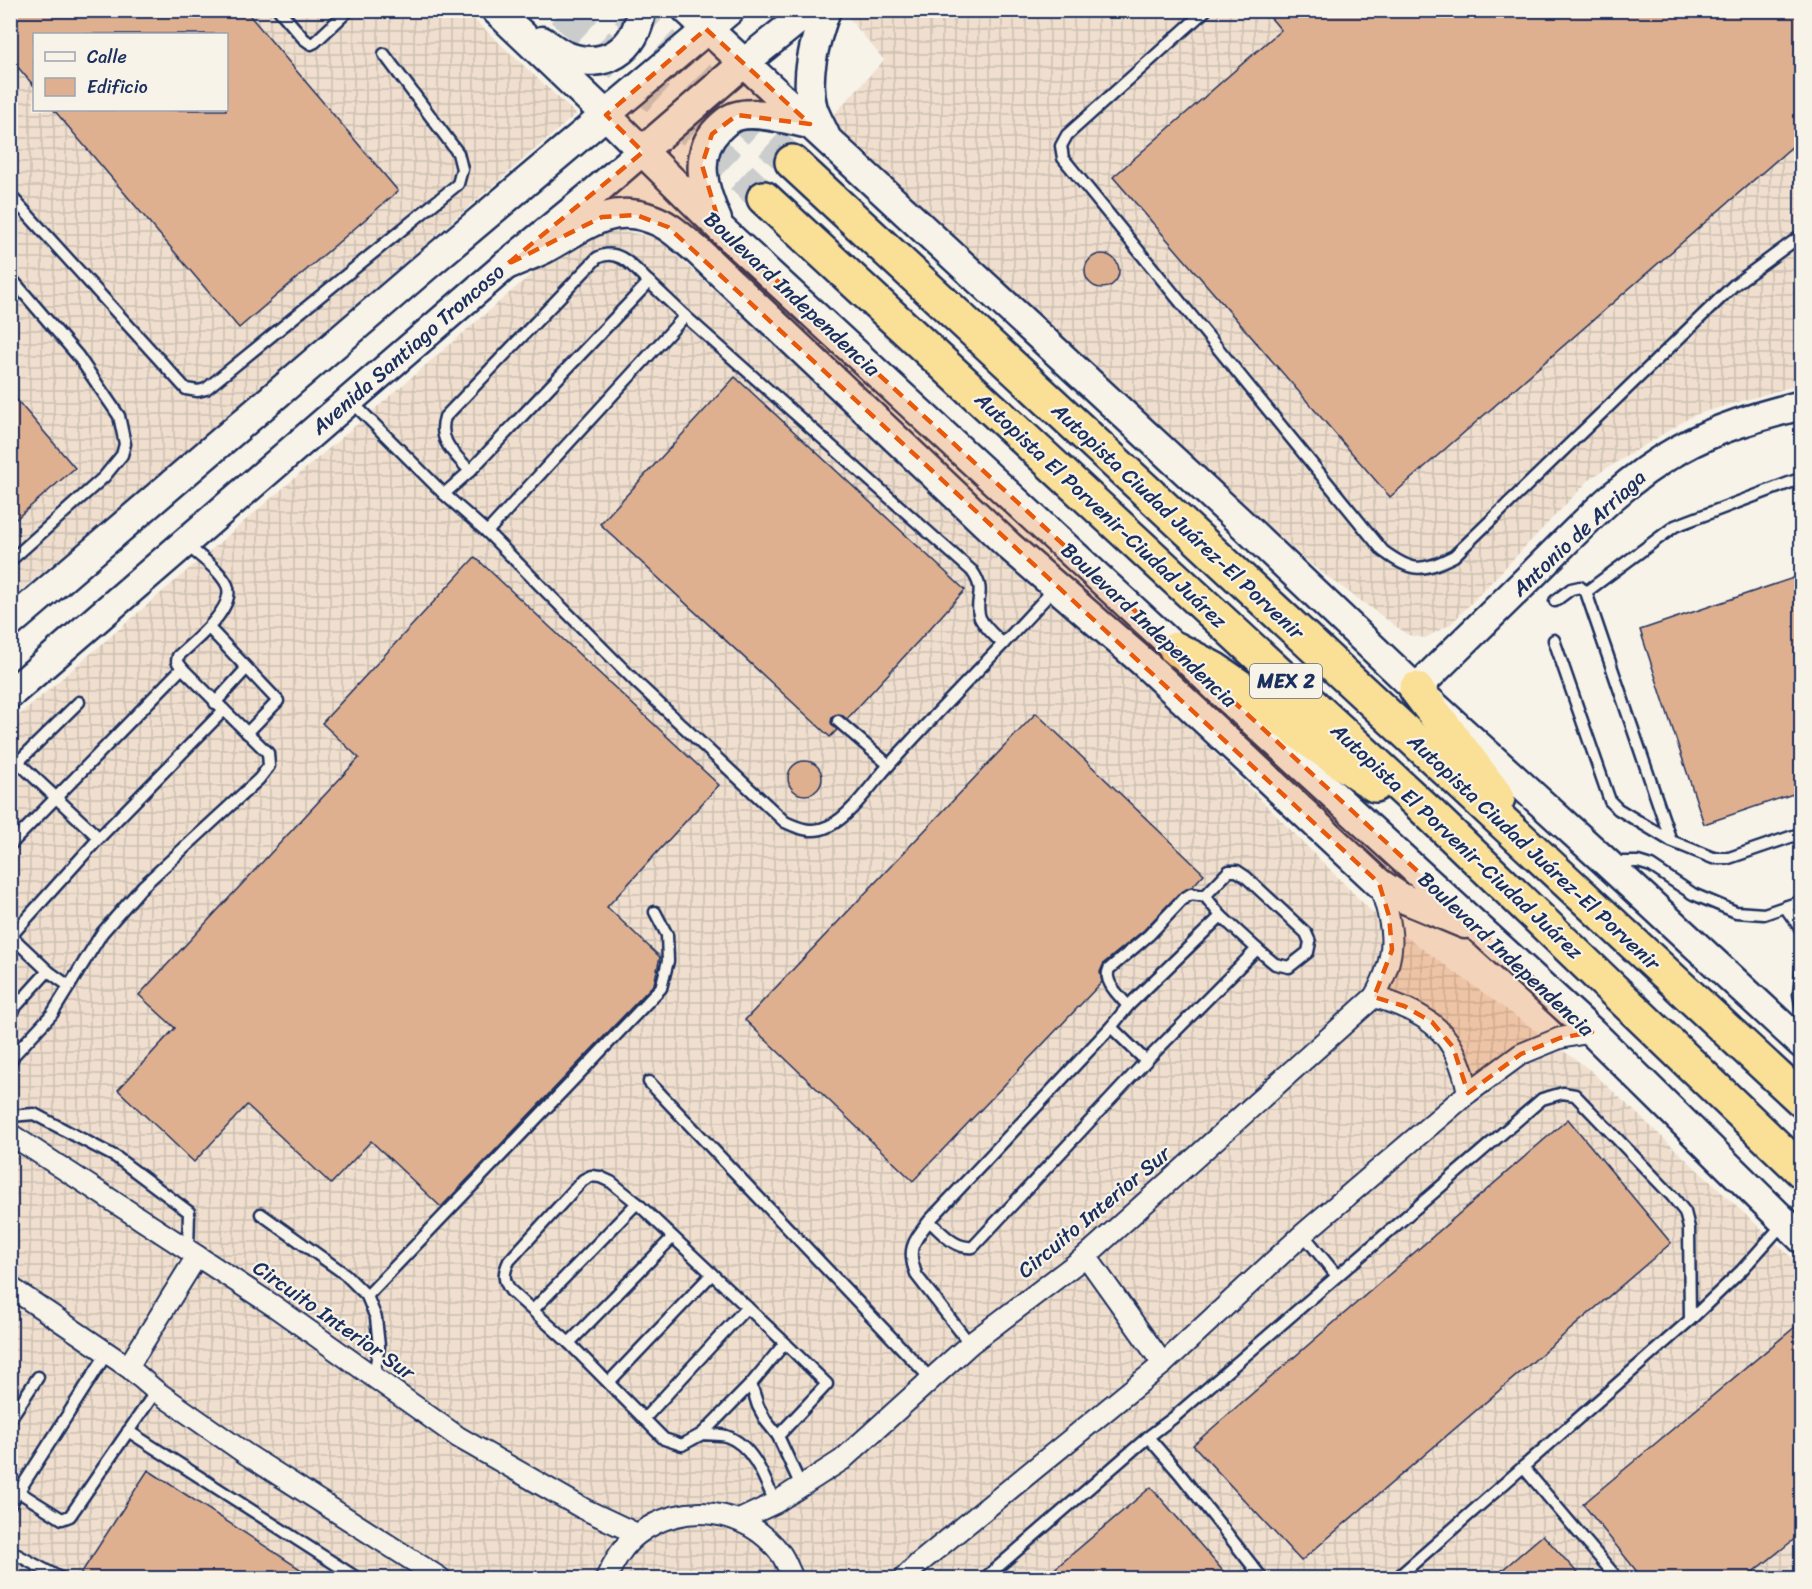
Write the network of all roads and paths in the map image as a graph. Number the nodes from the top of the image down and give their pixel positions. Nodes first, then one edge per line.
1 (279, 10) edge
2 (349, 10) edge
3 (495, 10) edge
4 (641, 10) edge
5 (730, 10) edge
6 (810, 10) edge
7 (826, 10) edge
8 (1206, 10) edge
9 (697, 20) edge
10 (523, 36) junction
11 (384, 54) dead end
12 (744, 63) junction
13 (606, 115) junction
14 (819, 132) junction
15 (643, 152) junction
16 (792, 162) tunnel mouth
17 (10, 195) edge
18 (764, 198) tunnel mouth
19 (721, 229) junction
20 (1802, 235) edge
21 (506, 265) junction
22 (10, 277) edge
23 (649, 282) junction
24 (685, 316) junction
25 (842, 341) junction
26 (350, 400) junction
27 (1802, 405) edge
28 (470, 471) junction
29 (1802, 478) edge
30 (444, 494) junction
31 (488, 532) junction
32 (185, 543) junction
33 (1008, 545) junction
34 (10, 561) edge
35 (1055, 588) junction
36 (1586, 592) junction
37 (1555, 601) dead end
38 (10, 623) edge
39 (209, 628) junction
40 (1554, 640) dead end
41 (1003, 644) junction
42 (1176, 649) junction
43 (182, 668) junction
44 (246, 669) junction
45 (1416, 689) junction
46 (10, 694) edge
47 (79, 702) dead end
48 (215, 703) junction
49 (224, 710) junction
50 (838, 721) dead end
51 (247, 733) junction
52 (14, 765) edge
53 (889, 765) junction
54 (56, 796) junction
55 (1430, 813) junction
56 (1802, 833) edge
57 (99, 838) junction
58 (1671, 841) junction
59 (10, 845) edge
60 (1606, 862) junction
61 (1547, 864) junction
62 (1379, 883) junction
63 (1205, 896) junction
64 (1802, 901) edge
65 (1785, 906) junction
66 (655, 912) dead end
67 (1221, 916) junction
68 (1481, 931) junction
69 (1802, 931) edge
70 (11, 936) edge
71 (1257, 949) junction
72 (1802, 964) edge
73 (48, 971) junction
74 (69, 986) junction
75 (1374, 997) junction
76 (1128, 1006) junction
77 (1802, 1009) edge
78 (10, 1013) edge
79 (1111, 1027) junction
80 (1592, 1032) junction
81 (1802, 1044) edge
82 (1146, 1061) junction
83 (10, 1064) edge
84 (649, 1082) dead end
85 (1468, 1093) junction
86 (1802, 1100) edge
87 (12, 1124) edge
88 (1802, 1171) edge
89 (637, 1203) junction
90 (261, 1214) dead end
91 (929, 1221) junction
92 (1792, 1231) edge
93 (1303, 1234) junction
94 (672, 1238) junction
95 (192, 1253) junction
96 (1086, 1256) junction
97 (712, 1274) junction
98 (1337, 1276) junction
99 (10, 1287) edge
100 (367, 1296) junction
101 (747, 1307) junction
102 (533, 1310) junction
103 (1690, 1320) junction
104 (569, 1343) junction
105 (785, 1343) junction
106 (970, 1344) junction
107 (107, 1353) junction
108 (1163, 1364) junction
109 (128, 1367) junction
110 (374, 1376) junction
111 (38, 1377) dead end
112 (931, 1379) junction
113 (609, 1382) junction
114 (751, 1384) junction
115 (156, 1391) junction
116 (10, 1419) edge
117 (644, 1419) junction
118 (128, 1431) junction
119 (702, 1434) junction
120 (778, 1436) junction
121 (1148, 1437) junction
122 (1523, 1467) junction
123 (801, 1486) junction
124 (19, 1492) junction
125 (775, 1503) junction
126 (10, 1506) edge
127 (739, 1520) junction
128 (637, 1534) junction
129 (10, 1551) edge
130 (60, 1578) edge
131 (357, 1578) edge
132 (440, 1578) edge
133 (606, 1578) edge
134 (793, 1578) edge
135 (904, 1578) edge
136 (984, 1578) edge
137 (1263, 1578) edge
138 (1397, 1578) edge
139 (1617, 1578) edge

1 - 2 lane
3 - 10 main road, Boulevard Independencia / MEX 2
4 - 10 main road
5 - 9 main road
6 - 12 main road, Avenida Santiago Troncoso
7 - 14 main road
8 - 20 lane
9 - 12 main road
9 - 13 main road
10 - 13 main road, Boulevard Independencia / MEX 2
11 - 17 lane
12 - 14 main road
12 - 15 main road, Avenida Santiago Troncoso
13 - 15 main road, Boulevard Independencia / MEX 2
13 - 38 main road
14 - 19 main road
14 - 45 main road
15 - 19 main road, Boulevard Independencia / MEX 2
15 - 21 main road, Avenida Santiago Troncoso
16 - 61 highway, Autopista Ciudad Juárez-El Porvenir / MEX 2
18 - 55 highway, Autopista El Porvenir-Ciudad Juárez / MEX 2
19 - 25 main road, Boulevard Independencia / MEX 2
21 - 26 main road, Avenida Santiago Troncoso
21 - 33 main road
22 - 34 lane
23 - 24 lane
23 - 28 lane
23 - 28 lane
24 - 31 lane
24 - 41 lane
25 - 33 main road
25 - 42 main road, Boulevard Independencia / MEX 2
26 - 30 lane
26 - 32 main road, Avenida Santiago Troncoso
27 - 45 main road, Antonio de Arriaga
28 - 30 lane
29 - 36 lane
30 - 31 lane
31 - 53 lane
32 - 39 lane
32 - 46 main road, Avenida Santiago Troncoso
33 - 35 main road
35 - 41 lane
35 - 62 main road
36 - 37 lane
36 - 58 lane
39 - 43 lane
39 - 44 lane
40 - 58 lane
41 - 53 lane
42 - 55 highway
42 - 68 main road, Boulevard Independencia / MEX 2
43 - 48 lane
43 - 54 lane
44 - 48 lane
44 - 51 lane
45 - 60 main road
45 - 61 highway
47 - 52 lane
48 - 49 lane
49 - 51 lane
49 - 57 lane
50 - 53 lane
51 - 74 lane
52 - 54 lane
54 - 57 lane
54 - 59 lane
55 - 88 highway, Autopista El Porvenir-Ciudad Juárez / MEX 2
56 - 58 lane
57 - 70 lane
60 - 65 lane
60 - 81 main road
61 - 86 highway, Autopista Ciudad Juárez-El Porvenir / MEX 2
62 - 68 main road
62 - 75 street, Circuito Interior Sur
63 - 67 lane
63 - 71 lane
63 - 76 lane
64 - 65 lane
65 - 69 lane
66 - 100 lane
67 - 71 lane
67 - 76 lane
68 - 80 main road, Boulevard Independencia / MEX 2
70 - 73 lane
71 - 82 lane
72 - 77 lane
73 - 74 lane
73 - 78 lane
74 - 83 lane
75 - 85 street
75 - 96 street, Circuito Interior Sur
76 - 79 lane
79 - 82 lane
79 - 91 lane
80 - 85 street
80 - 92 main road, Boulevard Independencia / MEX 2
82 - 91 lane
84 - 112 lane
85 - 93 street
87 - 95 street, Circuito Interior Sur
87 - 95 lane
89 - 94 lane
89 - 102 lane
89 - 102 lane
90 - 100 lane
91 - 106 lane
92 - 103 lane
93 - 98 lane
93 - 108 street
94 - 97 lane
94 - 104 lane
95 - 109 street
95 - 110 street, Circuito Interior Sur
96 - 106 street, Circuito Interior Sur
96 - 108 street
97 - 101 lane
97 - 113 lane
98 - 103 lane
98 - 121 lane
99 - 107 street
100 - 110 lane
101 - 105 lane
101 - 117 lane
102 - 104 lane
103 - 122 lane
104 - 113 lane
105 - 114 lane
105 - 120 lane
106 - 112 street, Circuito Interior Sur
107 - 109 street
107 - 124 lane
108 - 135 street
109 - 115 street
110 - 128 street, Circuito Interior Sur
111 - 116 lane
112 - 123 street, Circuito Interior Sur
113 - 117 lane
114 - 119 lane
114 - 120 lane
115 - 118 lane
115 - 132 street
117 - 119 lane
118 - 124 lane
118 - 131 lane
119 - 125 lane
120 - 123 lane
121 - 136 lane
121 - 137 lane
122 - 138 lane
122 - 139 lane
123 - 125 street, Circuito Interior Sur
124 - 126 lane
125 - 127 street, Circuito Interior Sur
127 - 128 street
127 - 134 street
128 - 133 street
129 - 130 lane

